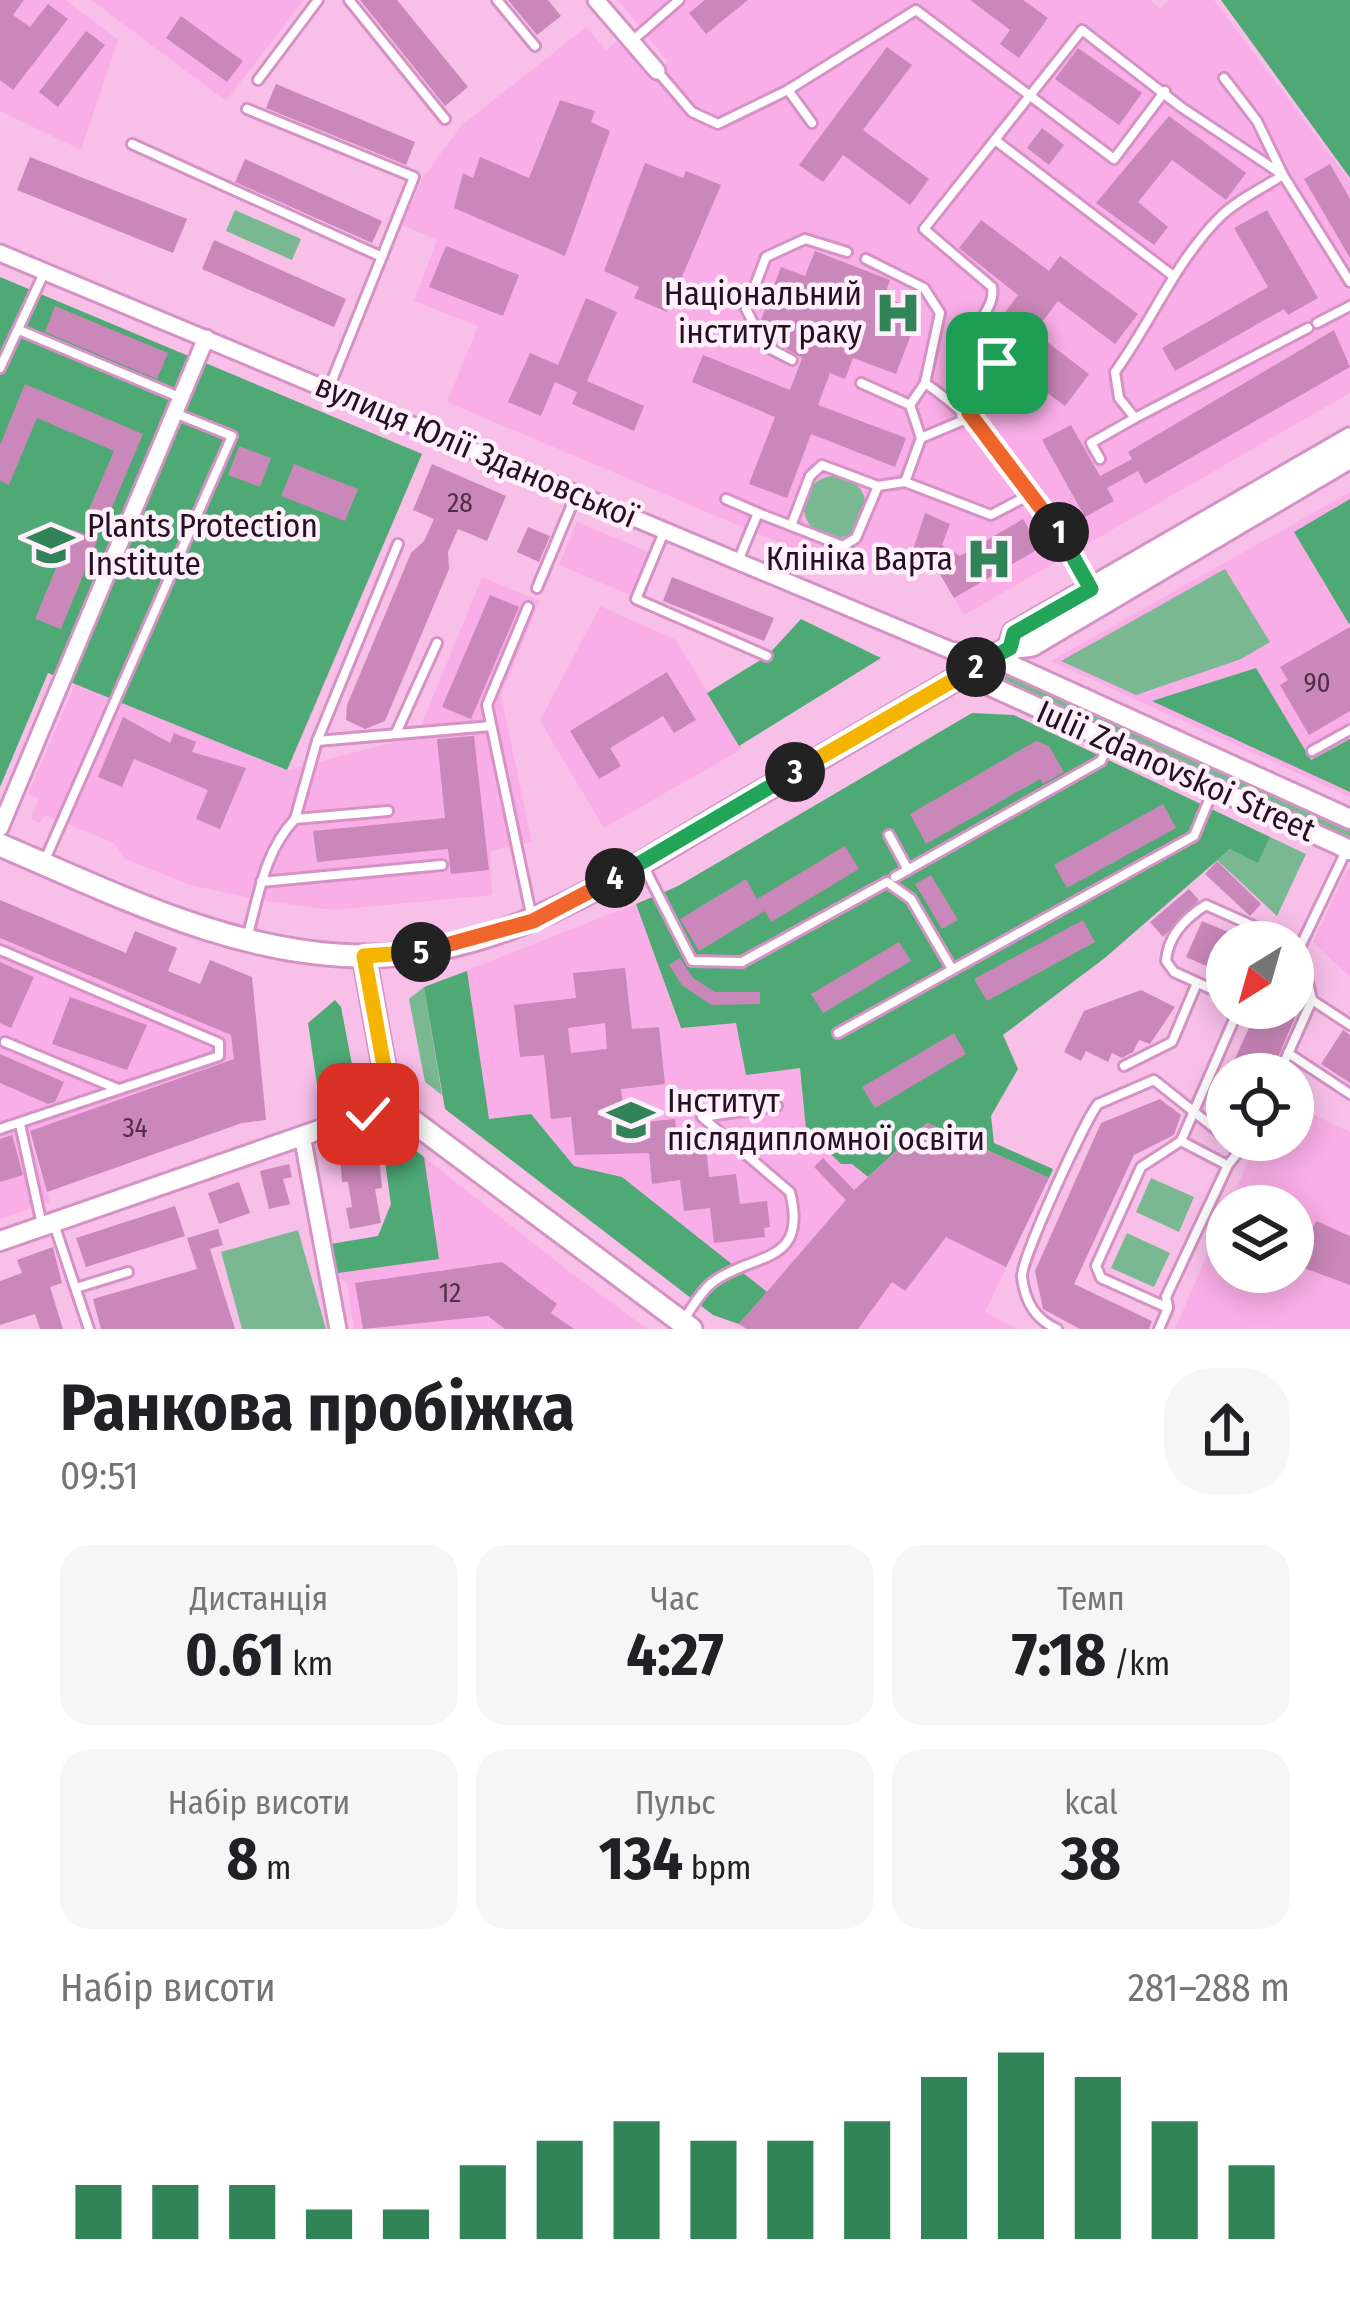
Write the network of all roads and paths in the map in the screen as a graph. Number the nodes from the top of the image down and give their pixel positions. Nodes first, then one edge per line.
1 (318, 0) edge
2 (349, 0) edge
3 (497, 0) edge
4 (596, 0) edge
5 (680, 0) edge
6 (632, 41) junction
7 (535, 46) dead end
8 (657, 71) joint
9 (1224, 78) dead end
10 (258, 80) dead end
11 (788, 90) junction
12 (1165, 91) junction
13 (1030, 97) junction
14 (247, 109) dead end
15 (445, 119) dead end
16 (812, 123) dead end
17 (994, 140) junction
18 (132, 144) dead end
19 (1283, 175) junction
20 (847, 252) dead end
21 (0, 254) edge
22 (382, 256) junction
23 (866, 259) dead end
24 (44, 272) junction
25 (1172, 275) junction
26 (1350, 282) edge
27 (1350, 306) edge
28 (19, 330) junction
29 (206, 338) junction
30 (793, 360) dead end
31 (0, 368) edge
32 (925, 382) junction
33 (861, 383) dead end
34 (329, 389) junction
35 (910, 405) junction
36 (178, 406) junction
37 (969, 413) junction
38 (1135, 418) junction
39 (921, 438) junction
40 (1350, 439) edge
41 (1350, 457) edge
42 (1100, 459) dead end
43 (905, 482) junction
44 (878, 486) junction
45 (576, 493) junction
46 (1031, 494) junction
47 (726, 499) dead end
48 (758, 512) junction
49 (790, 526) junction
50 (665, 530) junction
51 (398, 544) dead end
52 (738, 561) junction
53 (537, 588) dead end
54 (1091, 589) junction
55 (528, 607) dead end
56 (437, 643) dead end
57 (950, 650) junction
58 (1001, 653) junction
59 (767, 656) dead end
60 (964, 674) junction
61 (491, 726) junction
62 (1350, 730) edge
63 (396, 733) junction
64 (317, 741) junction
65 (1110, 741) junction
66 (1312, 752) dead end
67 (1214, 788) junction
68 (388, 811) dead end
69 (296, 819) junction
70 (1350, 819) edge
71 (0, 828) edge
72 (889, 835) dead end
73 (0, 845) edge
74 (1348, 849) edge
75 (642, 862) junction
76 (43, 863) junction
77 (442, 865) dead end
78 (908, 870) junction
79 (895, 877) dead end
80 (261, 882) junction
81 (533, 921) junction
82 (1242, 921) edge
83 (1307, 921) edge
84 (247, 940) junction
85 (0, 950) edge
86 (364, 956) junction
87 (952, 969) junction
88 (1197, 983) junction
89 (1206, 987) edge
90 (1314, 1001) edge
91 (1350, 1024) edge
92 (1230, 1029) edge
93 (1299, 1029) edge
94 (838, 1034) dead end
95 (5, 1042) dead end
96 (1288, 1053) edge
97 (1124, 1066) dead end
98 (1314, 1070) edge
99 (119, 1090) junction
100 (1350, 1094) edge
101 (391, 1105) junction
102 (777, 1106) dead end
103 (1193, 1112) junction
104 (1206, 1122) edge
105 (20, 1124) junction
106 (0, 1129) edge
107 (302, 1136) junction
108 (1181, 1141) junction
109 (1232, 1161) edge
110 (1228, 1165) junction
111 (48, 1224) junction
112 (0, 1241) edge
113 (128, 1272) dead end
114 (76, 1288) junction
115 (1168, 1308) junction
116 (687, 1326) edge
117 (89, 1329) edge
118 (338, 1329) edge
119 (1057, 1329) edge
120 (1159, 1329) edge

1 - 10 lane
2 - 15 lane
3 - 7 lane
4 - 6 street
5 - 6 lane
6 - 8 street
8 - 11 lane
9 - 19 lane
11 - 13 lane
11 - 16 lane
12 - 13 lane
12 - 13 lane
12 - 19 lane
13 - 17 lane
14 - 22 lane
17 - 25 lane
17 - 37 lane
18 - 22 lane
19 - 25 lane
19 - 26 lane
20 - 30 lane
21 - 24 street, вулиця Юлії Здановської
22 - 34 lane
23 - 32 lane
24 - 28 lane
24 - 29 street, вулиця Юлії Здановської
25 - 38 lane
27 - 38 lane
28 - 31 lane
28 - 36 lane
29 - 34 street, вулиця Юлії Здановської
29 - 36 street
32 - 35 lane
32 - 37 lane
33 - 35 lane
34 - 45 street, вулиця Юлії Здановської
35 - 39 lane
36 - 71 street
36 - 76 lane
37 - 39 lane
37 - 46 lane
38 - 42 lane
39 - 43 lane
40 - 54 main road
41 - 58 main road
43 - 44 lane
43 - 46 lane
44 - 49 lane
44 - 49 lane
45 - 50 street, вулиця Юлії Здановської
45 - 53 lane
46 - 54 lane
47 - 48 lane
48 - 49 lane
48 - 52 lane
50 - 52 street, вулиця Юлії Здановської
50 - 59 lane
51 - 64 lane
52 - 57 street, вулиця Юлії Здановської
54 - 58 main road
55 - 61 lane
56 - 63 lane
57 - 58 street, Iulii Zdanovskoi Street
57 - 60 street
58 - 60 main road
58 - 70 street, Iulii Zdanovskoi Street
60 - 65 street, Iulii Zdanovskoi Street
60 - 75 main road
61 - 63 lane
61 - 81 lane
62 - 66 lane
63 - 64 lane
64 - 69 lane
65 - 67 street, Iulii Zdanovskoi Street
65 - 78 lane
67 - 74 street, Iulii Zdanovskoi Street
67 - 87 lane
68 - 69 lane
69 - 80 lane
72 - 78 lane
73 - 76 main road
74 - 83 lane
75 - 81 main road
75 - 87 lane
76 - 84 main road
77 - 80 lane
78 - 79 lane
80 - 84 lane
81 - 86 main road
82 - 88 lane
84 - 86 main road
85 - 99 lane
86 - 101 main road
87 - 94 lane
88 - 89 lane
88 - 97 lane
90 - 91 lane
92 - 103 lane
93 - 96 lane
95 - 99 lane
98 - 100 lane
99 - 105 lane
101 - 107 street
101 - 116 main road
102 - 116 lane
103 - 104 lane
103 - 108 lane
103 - 119 lane
105 - 106 lane
105 - 111 lane
107 - 111 street
107 - 118 street
108 - 110 lane
108 - 115 lane
109 - 110 lane
110 - 115 lane
111 - 112 street
111 - 114 lane
113 - 114 lane
114 - 117 lane
115 - 120 lane

